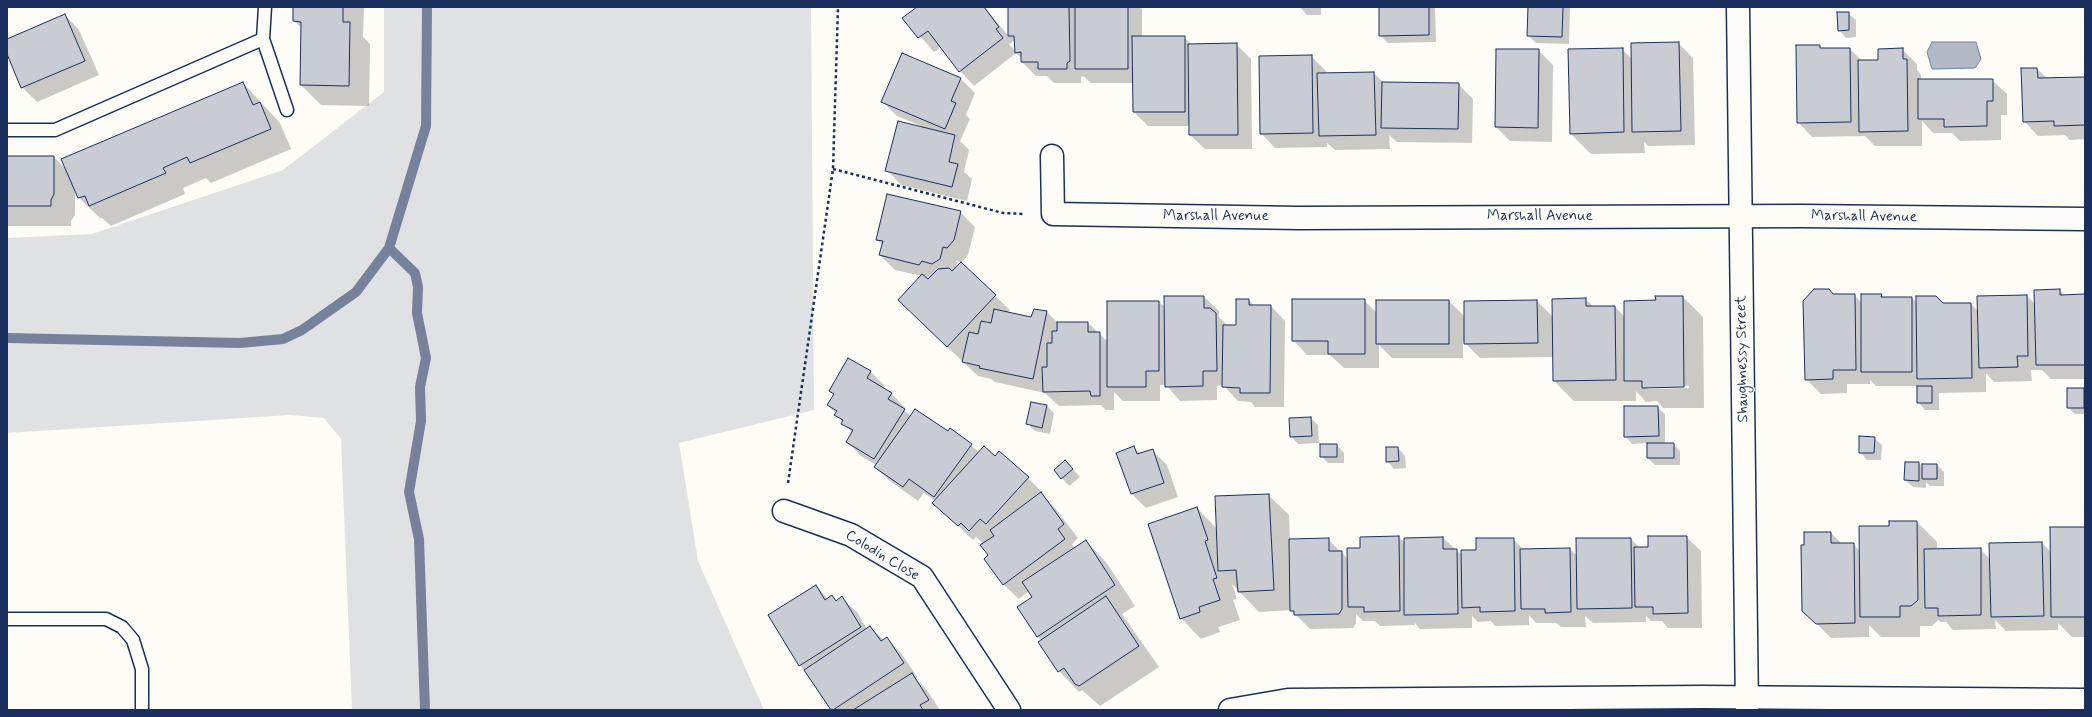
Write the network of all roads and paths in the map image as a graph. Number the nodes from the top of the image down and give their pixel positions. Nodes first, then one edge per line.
1 (265, 7) edge
2 (838, 7) edge
3 (1738, 7) edge
4 (263, 39) junction
5 (287, 110) dead end
6 (7, 130) edge
7 (1052, 156) dead end
8 (833, 169) junction
9 (1053, 214) junction
10 (1741, 217) junction
11 (2085, 219) edge
12 (784, 511) joint
13 (7, 619) edge
14 (2085, 700) edge
15 (1747, 704) edge
16 (142, 710) edge
17 (1009, 710) edge
18 (1230, 710) edge

1 - 4 lane
2 - 8 path
3 - 10 street, Shaughnessy Street
4 - 5 lane
4 - 6 lane
7 - 9 street
8 - 9 path
8 - 12 path
9 - 10 street, Marshall Avenue
10 - 11 street, Marshall Avenue
10 - 15 street, Shaughnessy Street
12 - 17 street, Colodin Close
13 - 16 lane
14 - 15 street
15 - 18 street

